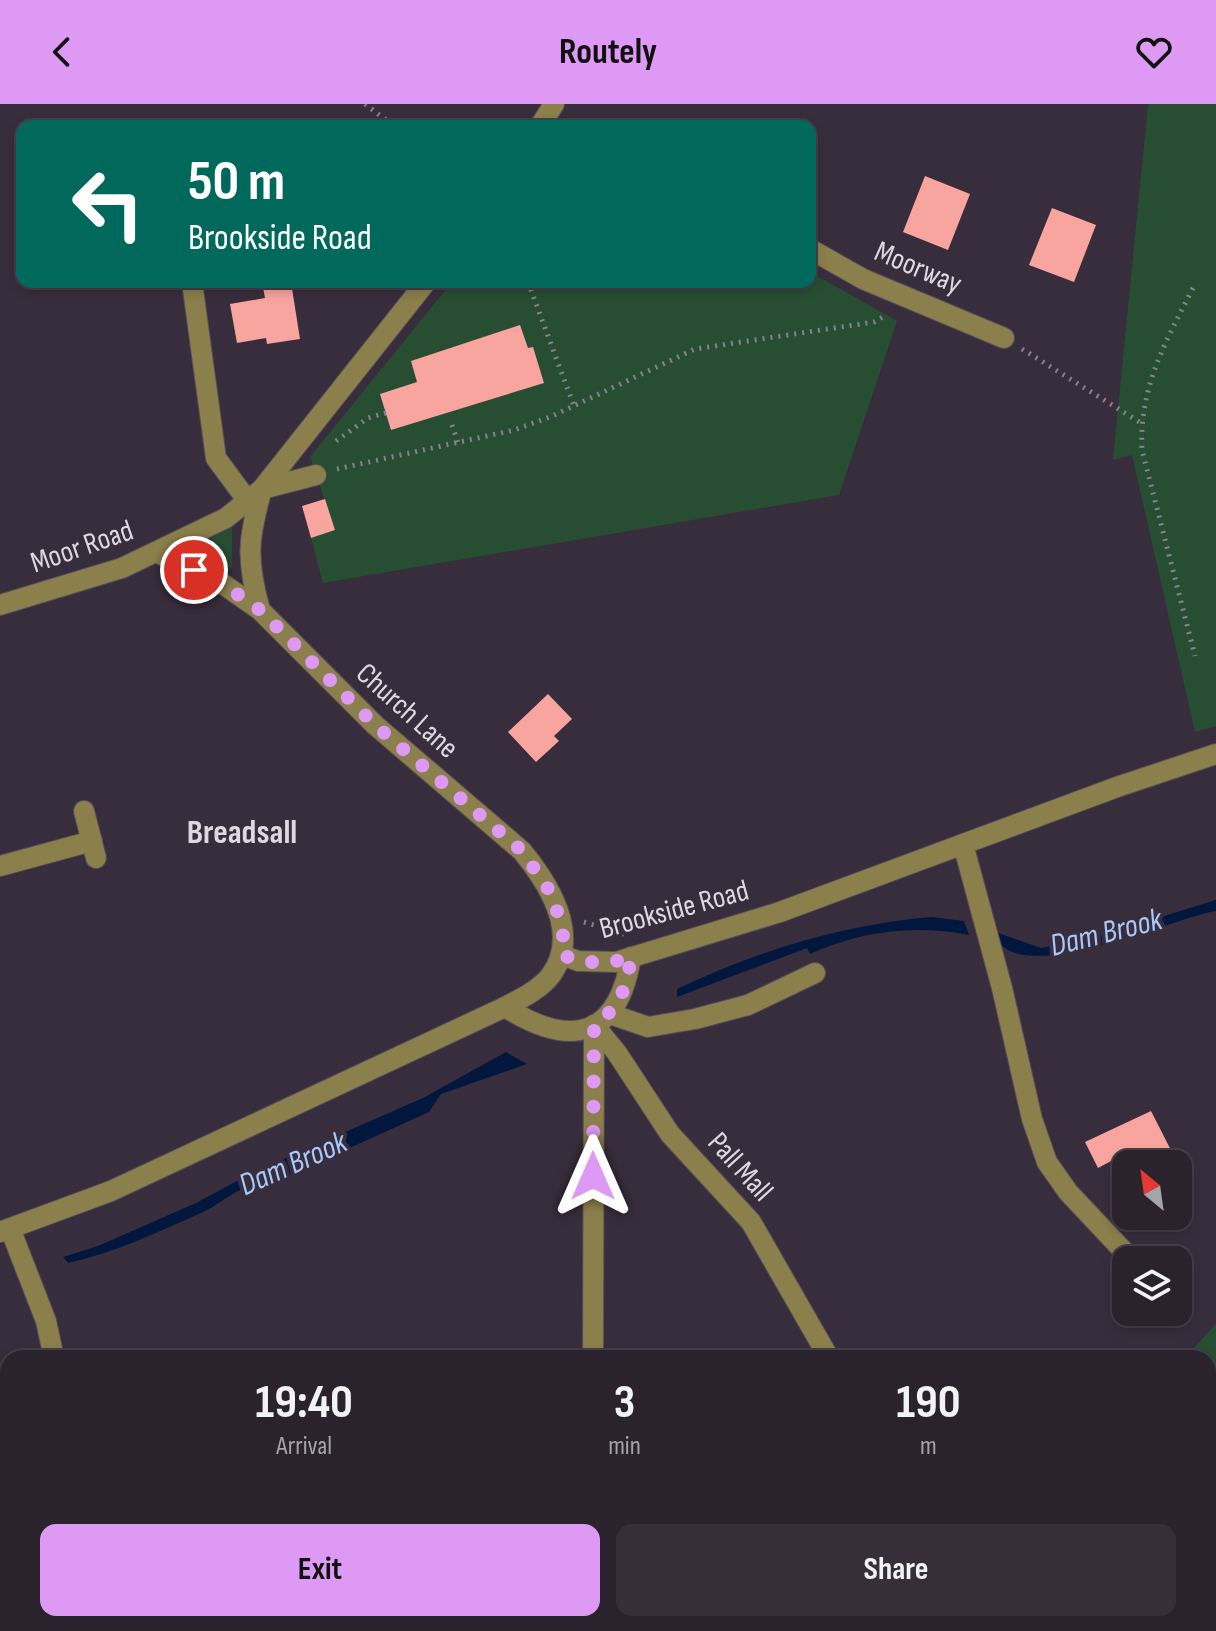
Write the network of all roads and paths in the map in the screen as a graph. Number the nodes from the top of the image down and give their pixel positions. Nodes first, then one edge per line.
1 (365, 104) edge
2 (386, 120) edge
3 (816, 252) edge
4 (193, 288) edge
5 (421, 288) edge
6 (530, 288) edge
7 (1193, 288) dead end
8 (897, 293) junction
9 (1004, 338) joint
10 (574, 406) junction
11 (386, 413) dead end
12 (1141, 423) junction
13 (452, 425) dead end
14 (458, 443) junction
15 (318, 474) junction
16 (255, 494) junction
17 (158, 553) junction
18 (0, 605) edge
19 (260, 610) junction
20 (1195, 656) dead end
21 (1216, 754) edge
22 (84, 811) dead end
23 (963, 844) junction
24 (0, 866) edge
25 (560, 915) junction
26 (668, 946) junction
27 (562, 955) junction
28 (631, 957) junction
29 (815, 973) dead end
30 (505, 1007) junction
31 (602, 1020) junction
32 (5, 1231) edge
33 (1119, 1246) edge
34 (52, 1350) edge
35 (593, 1350) edge
36 (824, 1350) edge

1 - 2 path
3 - 8 street, Moorway
4 - 16 street
5 - 16 street, Moor Road
6 - 10 path
7 - 12 path
8 - 9 street, Moorway
8 - 10 path
9 - 12 path
10 - 14 path
11 - 15 path
12 - 20 path
13 - 14 path
14 - 15 path
15 - 16 street
16 - 17 street, Moor Road
16 - 19 street, Moor Road
17 - 18 street, Moor Road
17 - 19 street, Church Lane
19 - 25 street, Church Lane
21 - 23 street, Brookside Road
22 - 24 street
23 - 26 street, Brookside Road
23 - 33 street
25 - 26 path
25 - 27 street, Church Lane
26 - 28 street, Brookside Road
27 - 28 street, Brookside Road
27 - 30 street, Brookside Road
28 - 31 street
29 - 31 street
30 - 31 street
30 - 32 street, Brookside Road
31 - 35 street
31 - 36 street, Pall Mall
32 - 34 street

